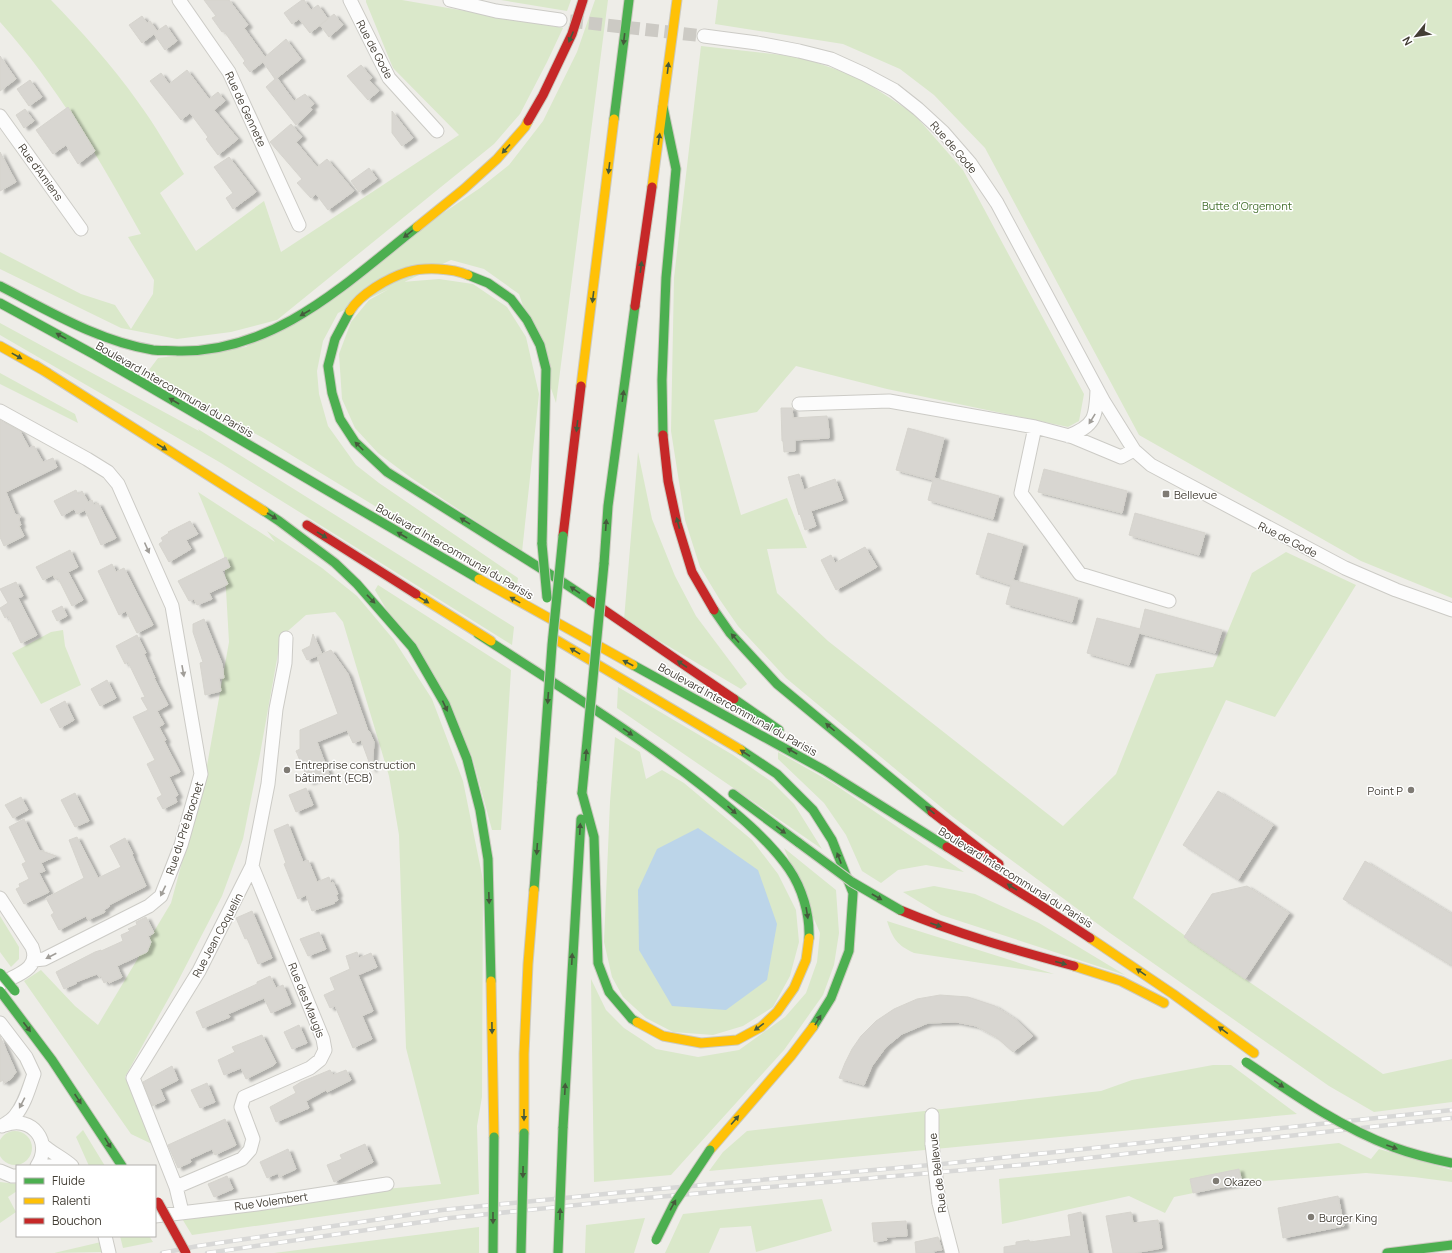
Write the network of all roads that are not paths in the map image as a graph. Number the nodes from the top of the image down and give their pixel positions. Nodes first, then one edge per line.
1 (179, 0) edge
2 (350, 0) edge
3 (450, 0) edge
4 (583, 0) edge
5 (629, 0) edge
6 (677, 0) edge
7 (560, 20) tunnel mouth
8 (704, 36) tunnel mouth
9 (663, 107) junction
10 (0, 116) edge
11 (437, 131) dead end
12 (299, 225) dead end
13 (81, 229) dead end
14 (0, 286) edge
15 (0, 303) edge
16 (0, 346) edge
17 (35, 366) junction
18 (1097, 390) junction
19 (799, 404) dead end
20 (0, 411) edge
21 (207, 421) junction
22 (1035, 427) junction
23 (1068, 436) junction
24 (1134, 450) junction
25 (187, 451) dead end
26 (301, 522) dead end
27 (419, 555) dead end
28 (1170, 601) dead end
29 (1452, 610) edge
30 (546, 633) dead end
31 (478, 634) junction
32 (286, 638) dead end
33 (552, 645) junction
34 (784, 733) dead end
35 (656, 740) dead end
36 (823, 759) dead end
37 (724, 788) dead end
38 (582, 793) junction
39 (956, 852) junction
40 (252, 866) junction
41 (1003, 868) dead end
42 (1022, 883) dead end
43 (0, 898) edge
44 (1103, 947) junction
45 (34, 960) junction
46 (0, 973) edge
47 (1, 991) edge
48 (17, 994) dead end
49 (1171, 1008) dead end
50 (0, 1024) edge
51 (1257, 1055) dead end
52 (1243, 1060) dead end
53 (932, 1115) dead end
54 (1, 1127) edge
55 (42, 1144) junction
56 (1452, 1163) edge
57 (38, 1165) edge
58 (71, 1165) edge
59 (121, 1165) edge
60 (1, 1173) edge
61 (16, 1176) edge
62 (387, 1184) dead end
63 (176, 1187) junction
64 (156, 1200) edge
65 (182, 1212) junction
66 (156, 1220) edge
67 (108, 1237) edge
68 (109, 1237) edge
69 (655, 1243) dead end
70 (1452, 1245) edge
71 (109, 1253) edge
72 (118, 1253) edge
73 (186, 1253) edge
74 (493, 1253) edge
75 (521, 1253) edge
76 (558, 1253) edge
77 (952, 1253) edge
78 (1387, 1253) edge

1 - 12 street, Rue de Gennete
2 - 11 street, Rue de Gode
3 - 7 street
4 -> 14 main road
5 -> 33 main road, bridge
9 -> 6 main road
8 - 18 street, Rue de Gode
38 -> 9 main road, bridge
41 -> 9 main road
10 - 13 street, Rue d'Amiens
21 -> 15 main road, Boulevard Intercommunal du Parisis
16 -> 17 main road
17 - 25 main road
17 -> 74 main road, bridge
18 -> 23 street
18 - 24 street, Rue de Gode
19 - 22 street
20 -> 45 street, Rue du Pré Brochet
21 - 27 main road
39 -> 21 main road, Boulevard Intercommunal du Parisis
22 - 23 street
22 - 28 street
23 - 24 street
24 - 29 street, Rue de Gode
26 -> 31 main road
69 -> 30 main road, bridge
31 - 35 main road
31 -> 38 main road
32 - 40 street, Rue Jean Coquelin
34 -> 33 main road, bridge
33 -> 75 main road, bridge
36 - 39 main road
37 -> 49 main road, bridge
76 -> 38 main road, bridge
44 -> 39 main road, Boulevard Intercommunal du Parisis
40 - 63 street, Rue Jean Coquelin
40 - 63 street, Rue des Maugis
42 - 44 main road
43 - 45 street
51 -> 44 main road, Boulevard Intercommunal du Parisis
45 - 47 street, Rue du Pré Brochet
46 - 48 main road, bridge
47 -> 59 main road
50 -> 54 street
52 -> 56 main road, bridge
53 - 77 street, Rue de Bellevue, bridge
54 - 55 street
55 - 57 street
55 - 58 street
60 - 61 street
62 - 65 street, Rue Volembert
63 - 65 street, Rue Jean Coquelin
64 - 73 main road, bridge
65 - 66 street, Rue Volembert
67 - 71 street
68 - 72 street
70 - 78 main road

